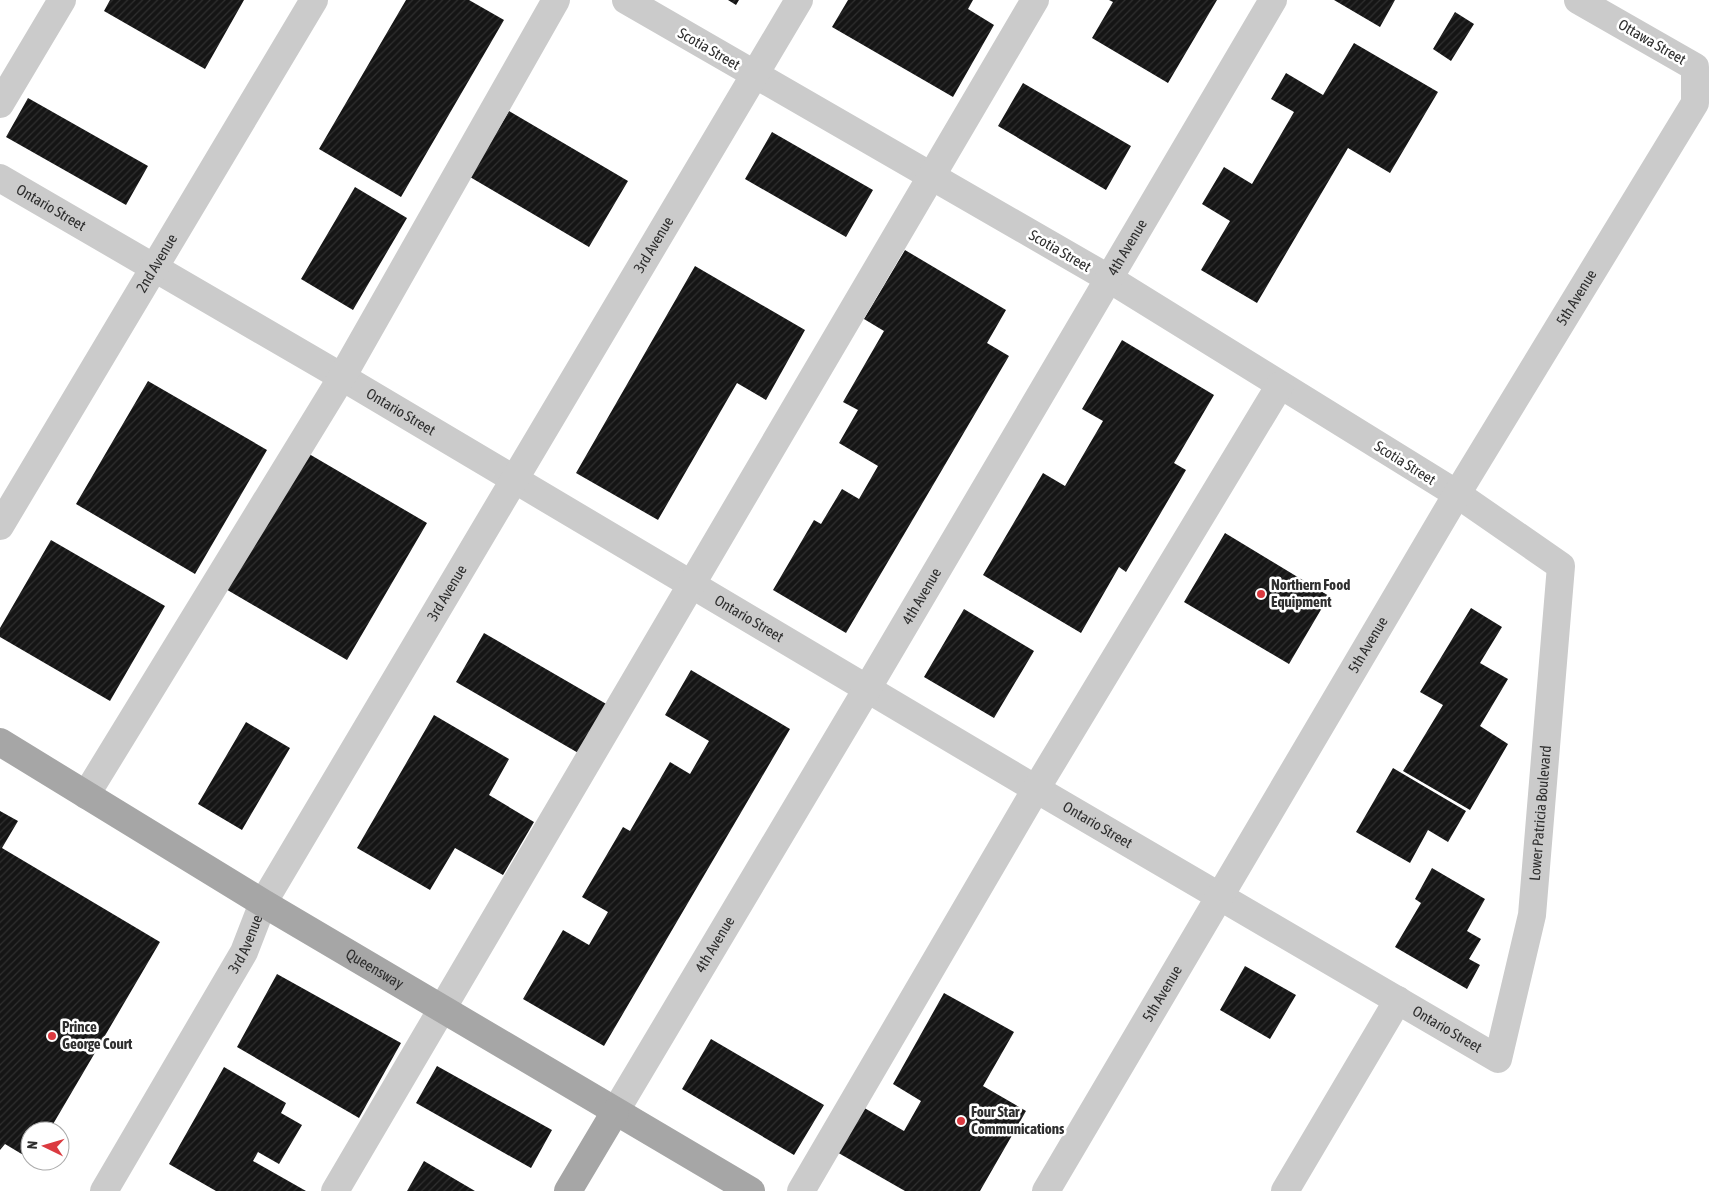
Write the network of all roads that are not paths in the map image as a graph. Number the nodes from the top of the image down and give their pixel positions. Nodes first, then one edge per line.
1 (62, 0) edge
2 (314, 0) edge
3 (556, 0) edge
4 (626, 0) edge
5 (799, 0) edge
6 (1035, 0) edge
7 (1273, 0) edge
8 (1578, 0) edge
9 (754, 75) junction
10 (1695, 103) joint
11 (0, 104) edge
12 (931, 177) junction
13 (0, 178) edge
14 (154, 269) junction
15 (1108, 278) junction
16 (342, 377) junction
17 (1280, 385) junction
18 (515, 480) junction
19 (1457, 494) junction
20 (0, 526) edge
21 (1561, 566) joint
22 (692, 585) junction
23 (867, 689) junction
24 (0, 742) edge
25 (1036, 789) junction
26 (86, 794) junction
27 (1220, 897) junction
28 (263, 903) junction
29 (1398, 1000) junction
30 (442, 1010) junction
31 (1498, 1059) joint
32 (615, 1112) junction
33 (106, 1190) edge
34 (336, 1191) edge
35 (568, 1191) edge
36 (751, 1191) edge
37 (801, 1191) edge
38 (1046, 1191) edge
39 (1285, 1191) edge

1 - 11 street
2 - 14 street, 2nd Avenue
3 - 16 street
4 - 9 street, Scotia Street
5 - 9 street, 3rd Avenue
6 - 12 street
7 - 15 street, 4th Avenue
8 - 10 street, Ottawa Street
9 - 12 street, Scotia Street
9 - 18 street, 3rd Avenue
10 - 19 street, 5th Avenue
12 - 15 street, Scotia Street
12 - 22 street
13 - 14 street, Ontario Street
14 - 16 street, Ontario Street
14 - 20 street, 2nd Avenue
15 - 17 street, Scotia Street
15 - 23 street, 4th Avenue
16 - 18 street, Ontario Street
16 - 26 street
17 - 19 street, Scotia Street
17 - 25 street
18 - 22 street, Ontario Street
18 - 28 street, 3rd Avenue
19 - 21 street, Scotia Street
19 - 27 street, 5th Avenue
21 - 31 street, Lower Patricia Boulevard
22 - 23 street, Ontario Street
22 - 30 street
23 - 25 street, Ontario Street
23 - 32 street, 4th Avenue
24 - 26 main road, Queensway
25 - 27 street, Ontario Street
25 - 37 street
26 - 28 main road, Queensway
27 - 29 street, Ontario Street
27 - 38 street, 5th Avenue
28 - 30 main road, Queensway
28 - 33 street, 3rd Avenue
29 - 31 street, Ontario Street
29 - 39 street
30 - 32 main road, Queensway
30 - 34 street
32 - 35 main road, 4th Avenue
32 - 36 main road, Queensway

